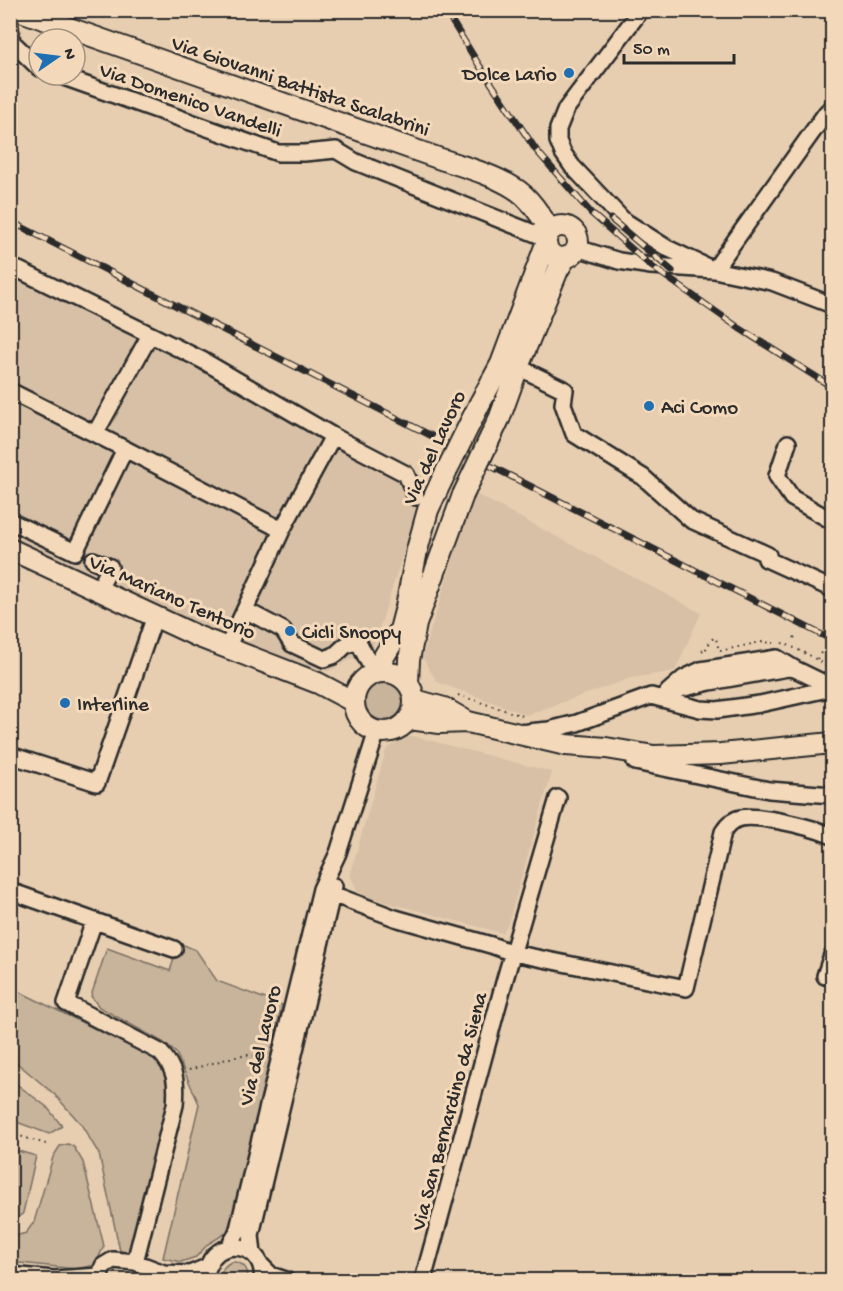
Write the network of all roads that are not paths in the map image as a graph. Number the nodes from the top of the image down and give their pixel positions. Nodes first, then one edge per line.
1 (641, 10) edge
2 (15, 19) edge
3 (27, 56) edge
4 (87, 85) edge
5 (832, 106) edge
6 (551, 235) junction
7 (572, 252) junction
8 (19, 270) dead end
9 (714, 270) junction
10 (832, 305) edge
11 (150, 335) junction
12 (518, 367) junction
13 (10, 391) edge
14 (95, 434) junction
15 (333, 436) junction
16 (788, 443) dead end
17 (125, 449) junction
18 (416, 497) dead end
19 (10, 521) edge
20 (832, 521) edge
21 (282, 530) junction
22 (10, 549) edge
23 (93, 560) dead end
24 (832, 588) edge
25 (99, 590) junction
26 (245, 610) junction
27 (155, 616) junction
28 (227, 648) junction
29 (362, 686) junction
30 (832, 687) edge
31 (411, 691) junction
32 (651, 696) junction
33 (409, 719) junction
34 (468, 722) junction
35 (377, 731) junction
36 (514, 732) junction
37 (832, 743) edge
38 (606, 748) junction
39 (10, 755) edge
40 (832, 795) edge
41 (558, 798) dead end
42 (832, 836) edge
43 (338, 853) junction
44 (10, 891) edge
45 (332, 894) junction
46 (94, 921) junction
47 (174, 949) dead end
48 (513, 953) junction
49 (832, 955) edge
50 (825, 976) dead end
51 (228, 1248) junction
52 (259, 1267) edge
53 (144, 1269) edge
54 (208, 1273) edge
55 (10, 1275) edge
56 (100, 1278) edge
57 (286, 1281) edge
58 (423, 1281) edge

1 - 9 street
2 - 3 street
2 - 6 main road, Via Giovanni Battista Scalabrini
4 - 6 street, Via Domenico Vandelli
5 - 9 street
6 - 7 main road
6 - 7 main road
6 - 29 main road, Via del Lavoro, bridge
7 - 9 street
7 - 12 main road
8 - 11 street
9 - 10 street
11 - 14 street
11 - 15 street
12 - 24 street
12 - 31 main road, bridge
13 - 14 street
14 - 17 street
15 - 18 street
15 - 21 street
16 - 20 street
17 - 19 street
17 - 21 street
21 - 26 street
22 - 25 main road, Via Mariano Tentorio
23 - 25 street
25 - 27 main road, Via Mariano Tentorio
26 - 28 street
26 - 29 street
27 - 28 main road, Via Mariano Tentorio
27 - 39 street
28 - 29 main road, Via Mariano Tentorio
29 - 31 main road
29 - 35 main road
30 - 32 street
30 - 32 street
31 - 33 main road
31 - 34 main road
32 - 36 street
33 - 34 main road
33 - 35 main road
34 - 36 main road
35 - 43 street, Via del Lavoro
36 - 38 main road
37 - 38 main road
38 - 40 street
41 - 48 street, Via San Bernardino da Siena
42 - 48 street
43 - 45 street, Via del Lavoro
43 - 51 street, Via del Lavoro
44 - 46 street
45 - 48 street
45 - 52 street, Via del Lavoro
46 - 47 street
46 - 53 street
48 - 58 street, Via San Bernardino da Siena
49 - 50 street
51 - 52 street
51 - 54 street
52 - 57 street
53 - 54 street
53 - 56 street
55 - 56 street

